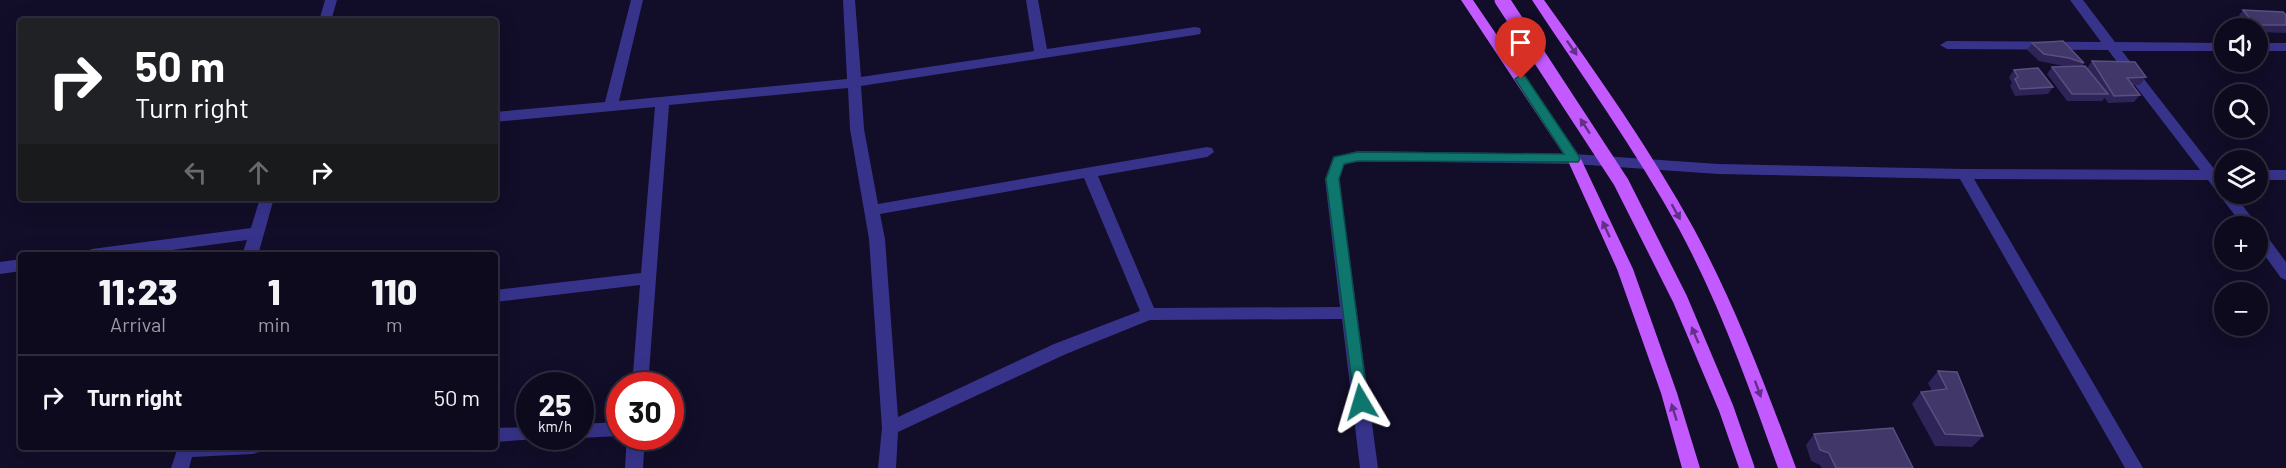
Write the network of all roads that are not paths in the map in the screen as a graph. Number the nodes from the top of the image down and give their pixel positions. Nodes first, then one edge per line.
1 (331, 0) edge
2 (637, 0) edge
3 (849, 0) edge
4 (1032, 0) edge
5 (1467, 0) edge
6 (1502, 0) edge
7 (1538, 0) edge
8 (2076, 0) edge
9 (326, 18) edge
10 (1195, 31) dead end
11 (1947, 45) dead end
12 (2112, 46) junction
13 (2214, 47) edge
14 (2268, 47) edge
15 (2286, 47) edge
16 (1041, 54) junction
17 (854, 83) junction
18 (662, 101) junction
19 (611, 106) junction
20 (498, 117) edge
21 (1207, 152) dead end
22 (1574, 159) junction
23 (1651, 166) junction
24 (2214, 170) edge
25 (1089, 172) junction
26 (1964, 174) junction
27 (2214, 175) edge
28 (2268, 175) edge
29 (2286, 175) edge
30 (266, 201) edge
31 (2234, 204) edge
32 (872, 210) junction
33 (2243, 216) edge
34 (256, 233) junction
35 (2268, 249) edge
36 (114, 252) edge
37 (251, 252) edge
38 (18, 265) edge
39 (0, 268) edge
40 (2286, 274) edge
41 (648, 278) junction
42 (498, 296) edge
43 (1349, 313) junction
44 (1149, 314) junction
45 (641, 372) edge
46 (890, 428) junction
47 (516, 434) edge
48 (498, 435) edge
49 (187, 450) edge
50 (635, 450) edge
51 (180, 468) edge
52 (634, 468) edge
53 (887, 468) edge
54 (1369, 468) edge
55 (1691, 468) edge
56 (1747, 468) edge
57 (1787, 468) edge
58 (2134, 468) edge

1 - 9 street
2 - 19 street
3 - 17 street
4 - 16 street
5 - 22 main road
56 -> 6 main road, bridge
7 -> 23 main road
8 - 12 street
10 - 16 street
11 - 12 street
12 - 13 street
12 - 24 street
14 - 15 street
16 - 17 street
17 - 18 street
17 - 32 street
18 - 19 street
18 - 41 street
19 - 20 street
21 - 25 street
22 - 23 street
22 - 43 street
55 -> 22 main road
23 - 26 street
23 -> 57 main road
25 - 32 street
25 - 44 street
26 - 27 street
26 - 58 street
28 - 29 street
30 - 34 street
31 - 33 street
32 - 46 street
34 - 36 street
34 - 37 street
35 - 40 street
38 - 39 street
41 - 42 street
41 - 45 street
43 - 44 street
43 - 54 street
44 - 46 street
46 - 53 street
47 - 48 street
49 - 51 street
50 - 52 street

